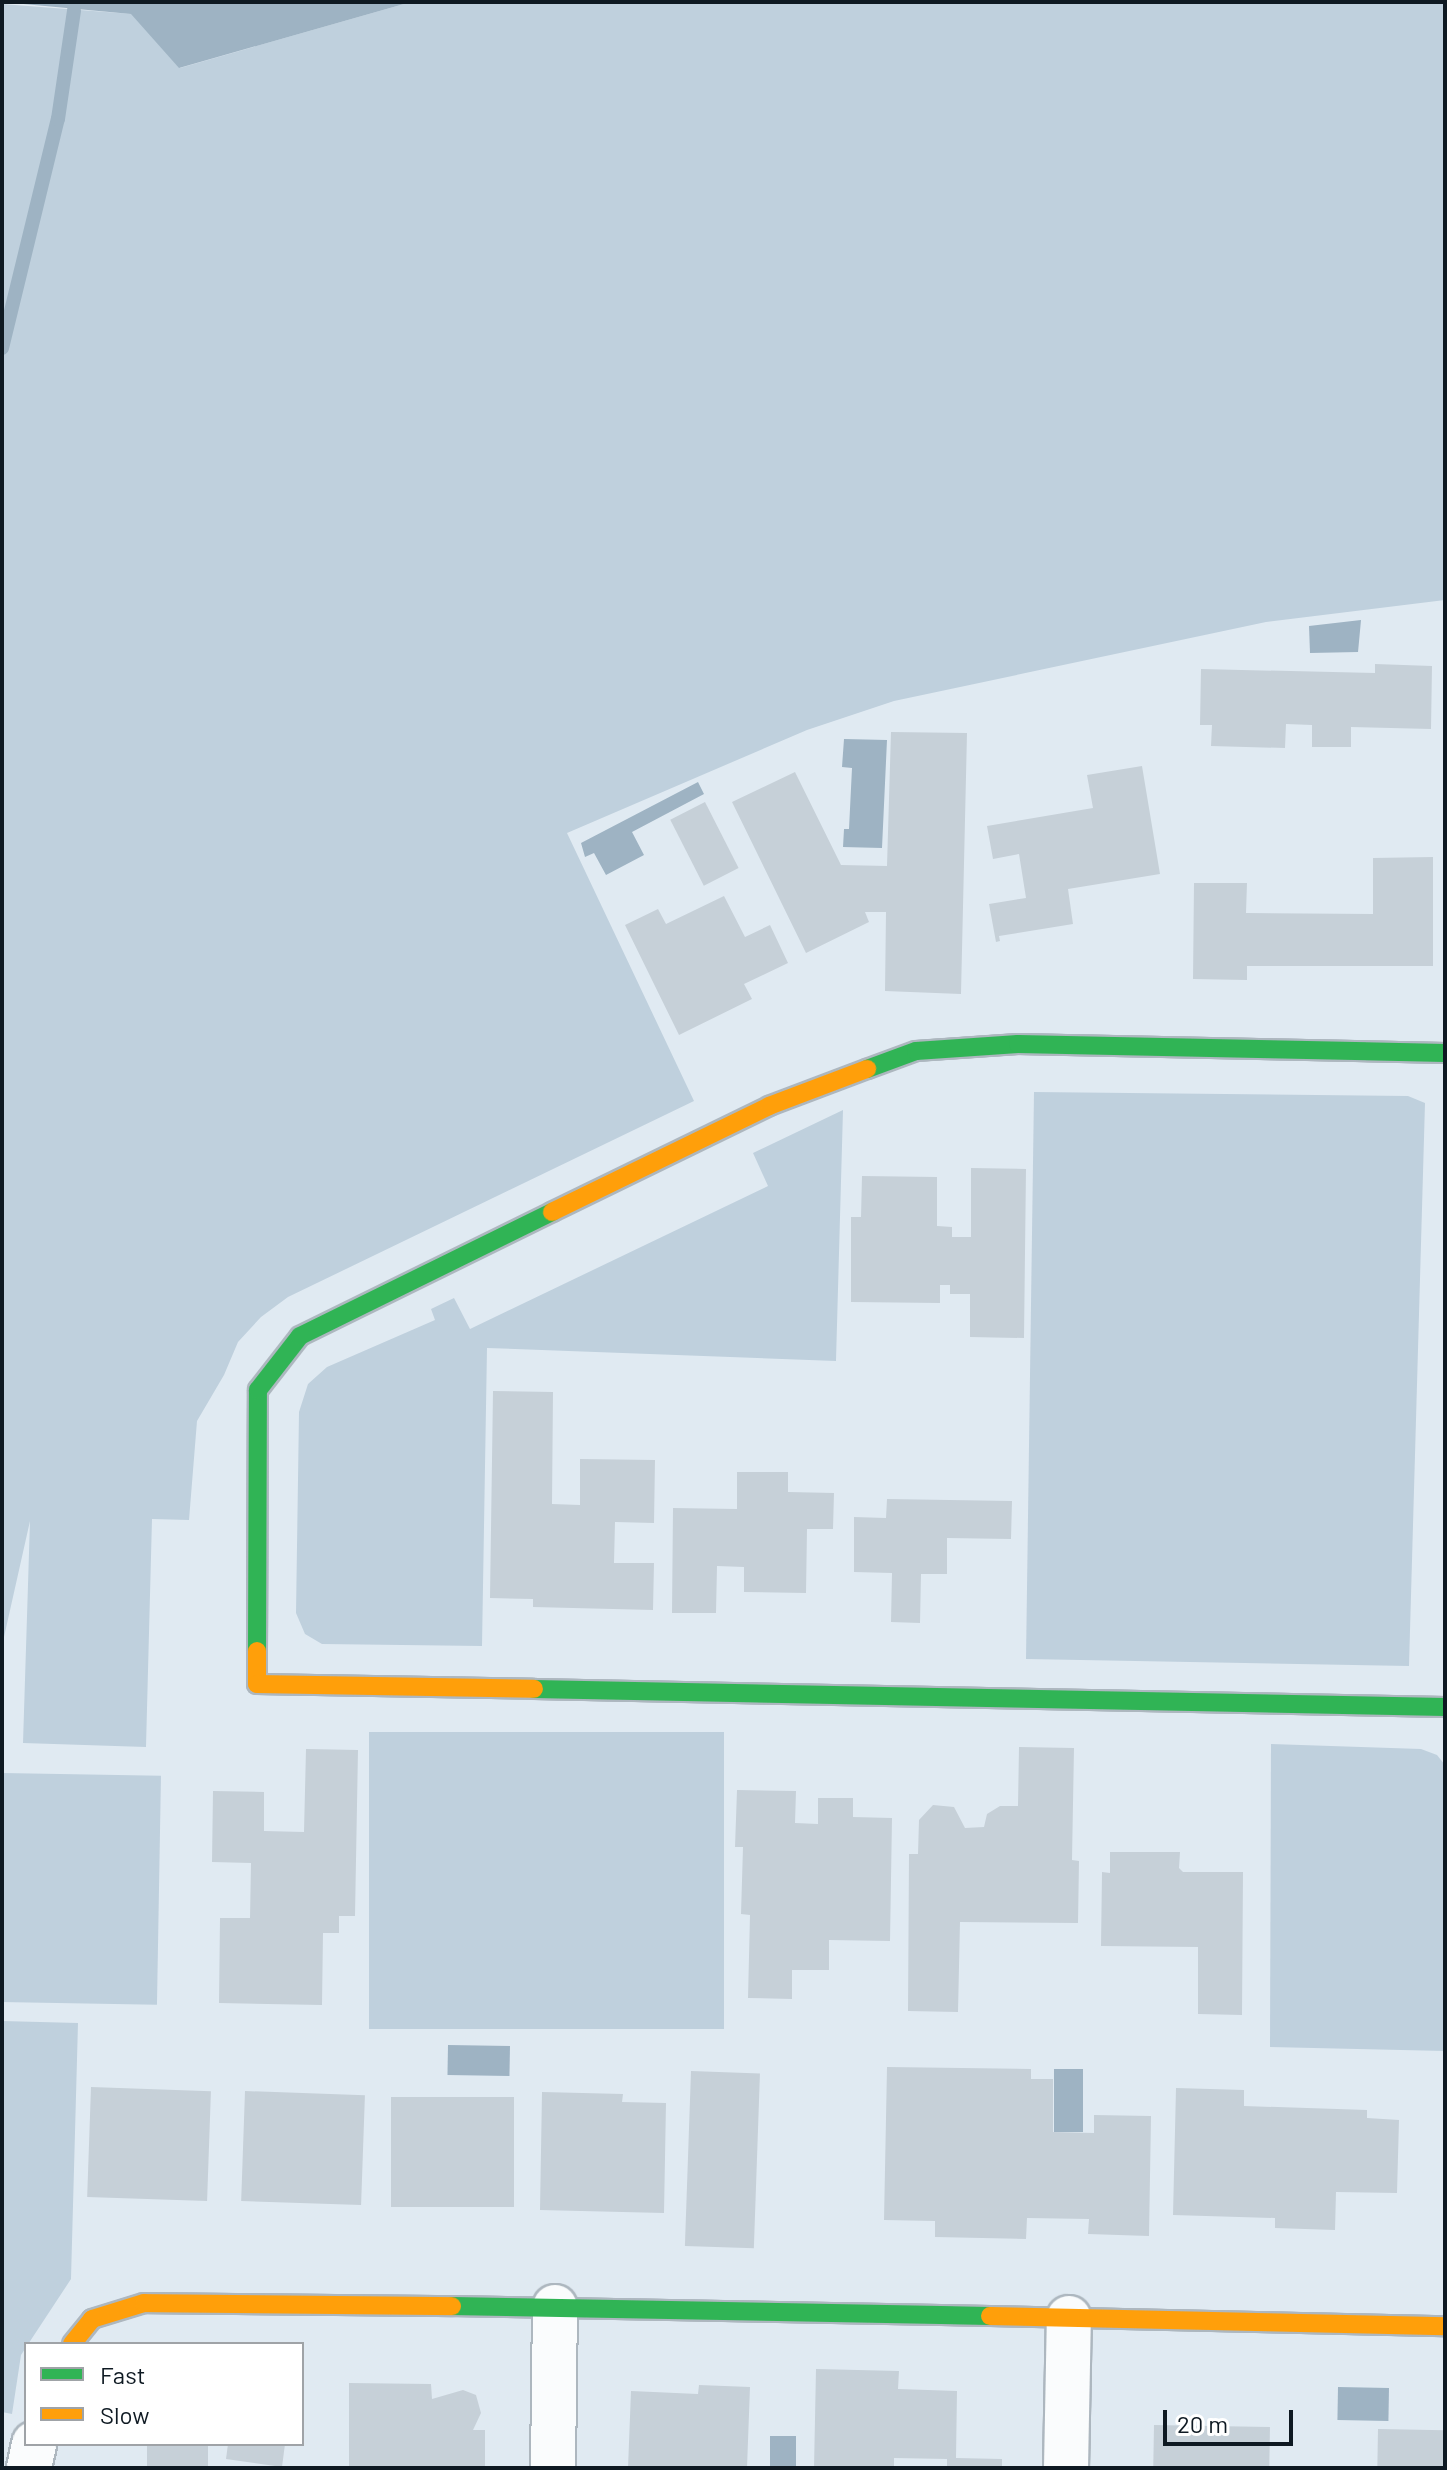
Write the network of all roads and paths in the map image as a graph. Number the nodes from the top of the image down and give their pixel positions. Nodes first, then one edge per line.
1 (1445, 1053) edge
2 (1445, 1707) edge
3 (555, 2307) junction
4 (1069, 2318) junction
5 (1445, 2326) edge
6 (74, 2342) edge
7 (34, 2446) edge
8 (29, 2468) edge
9 (553, 2468) edge
10 (1066, 2468) edge

1 - 2 street
3 - 4 street
3 - 6 street
3 - 9 street
4 - 5 street
4 - 10 street
7 - 8 street

